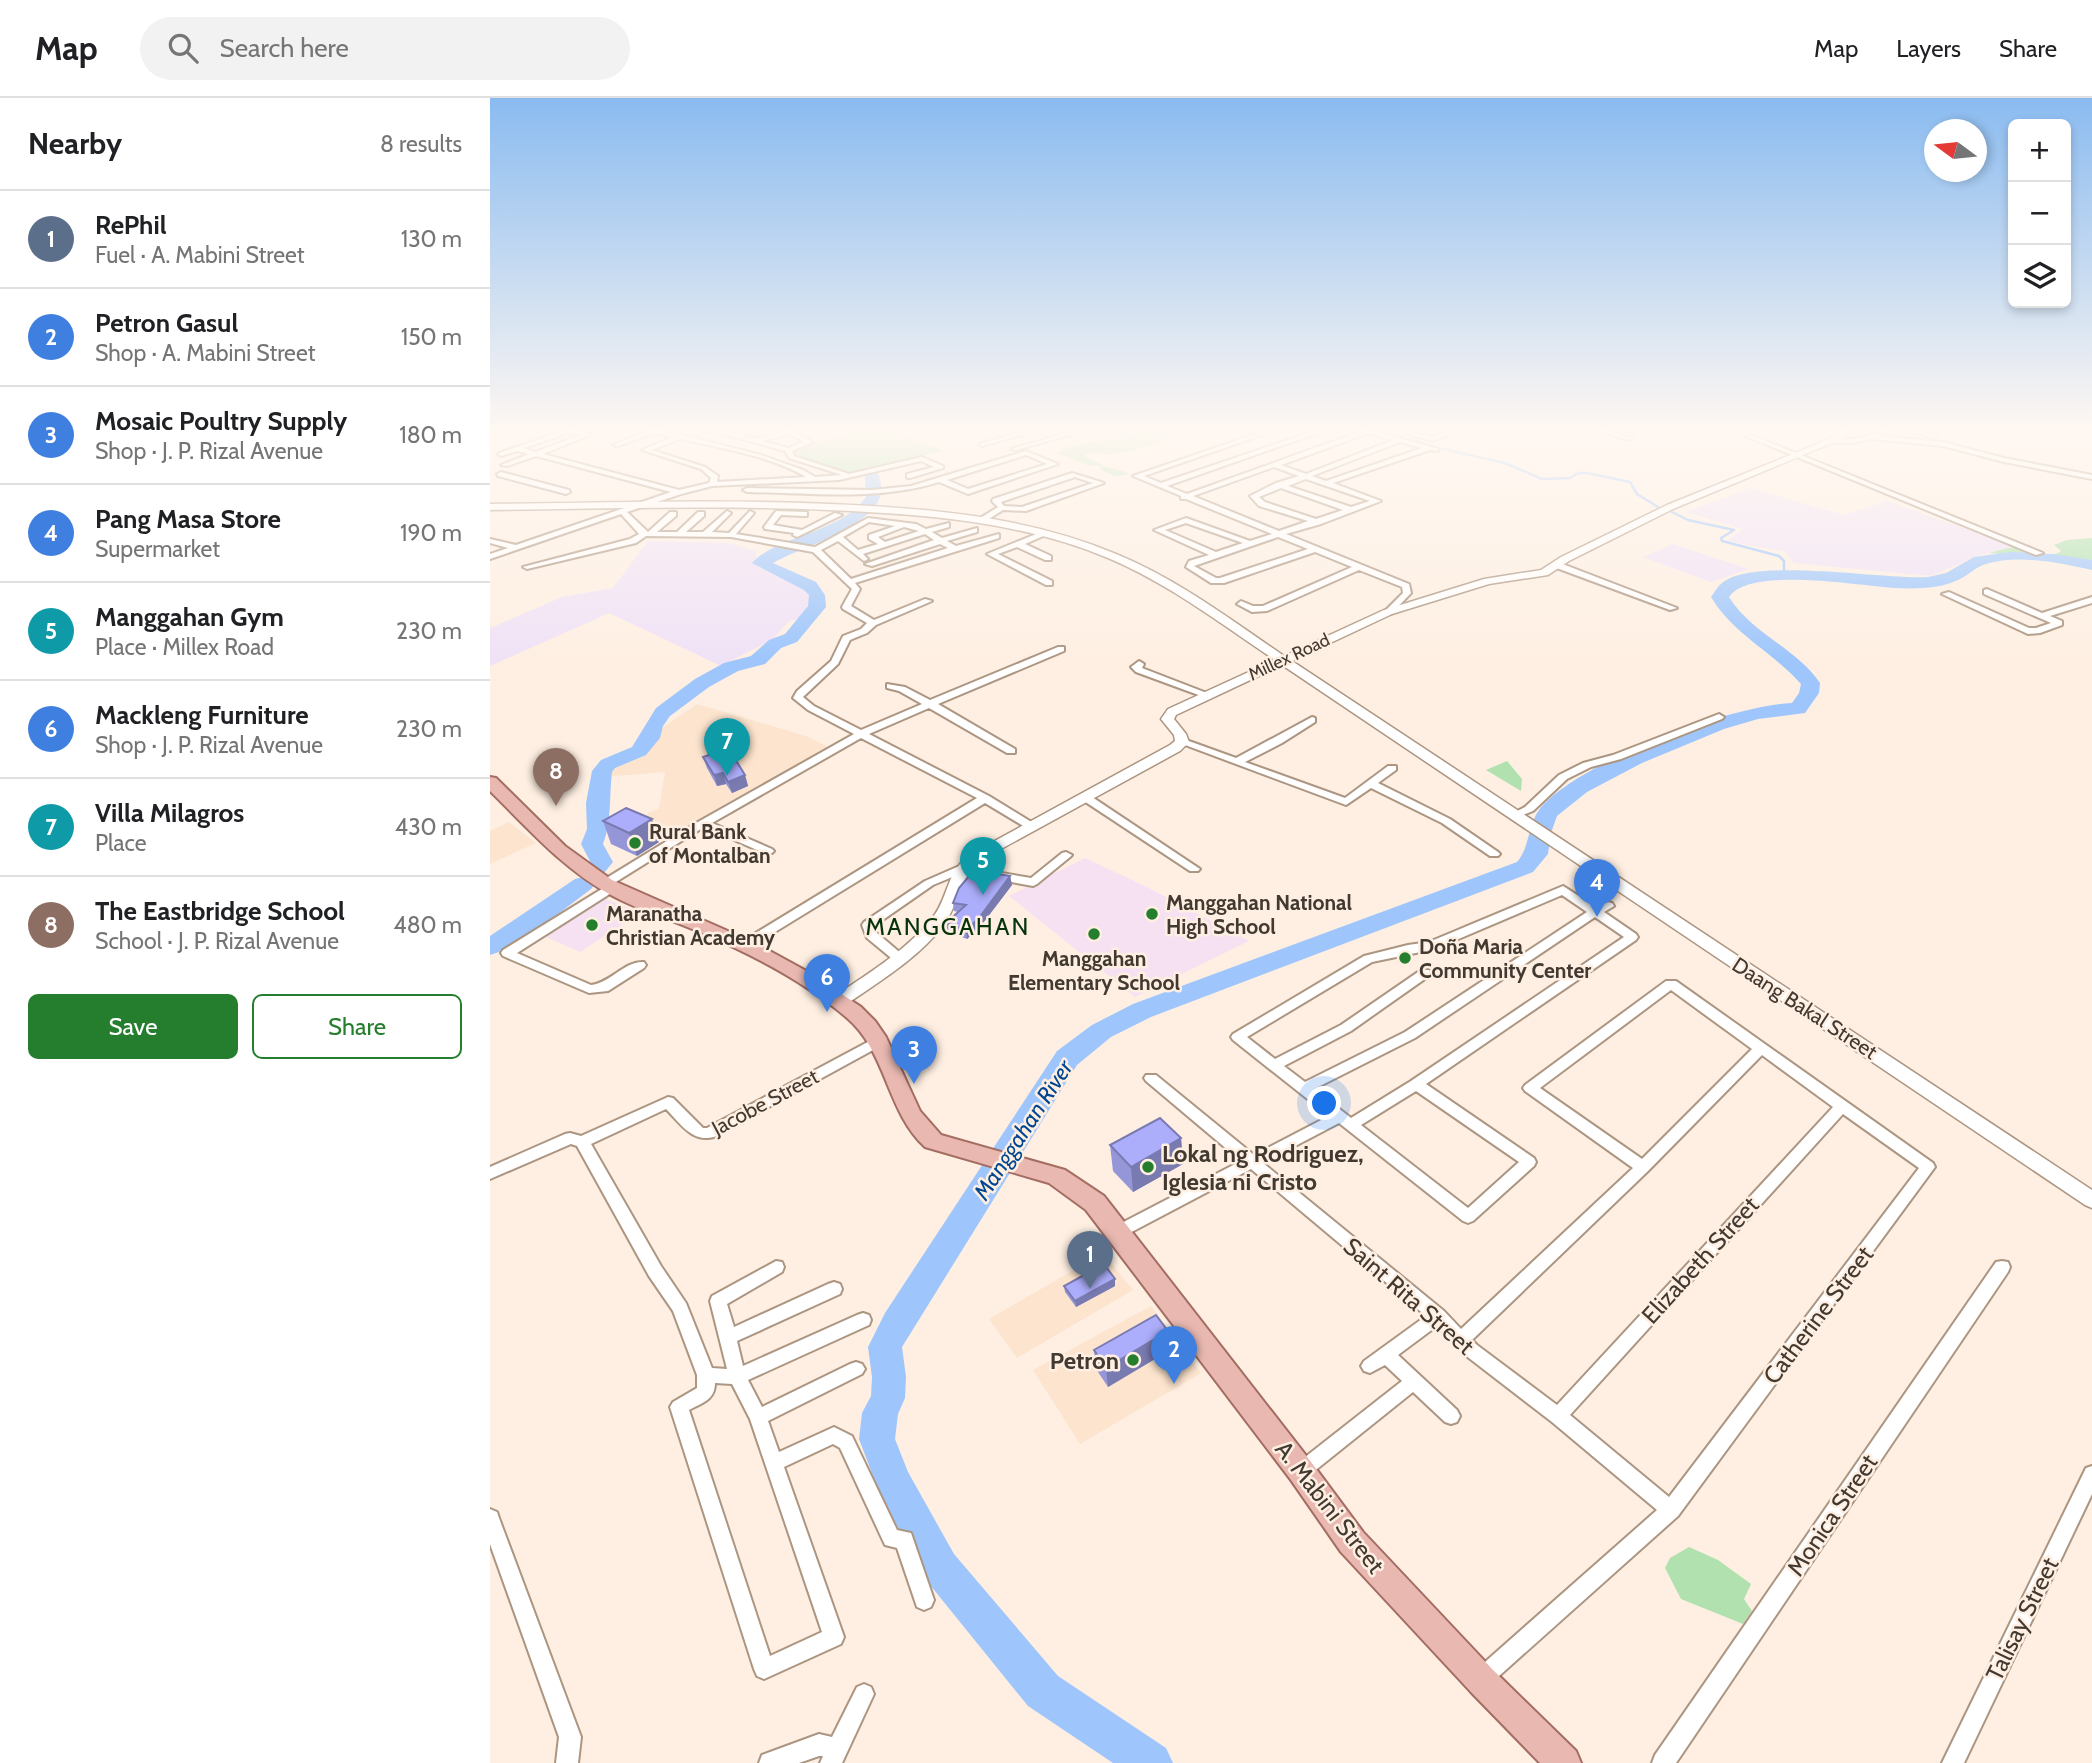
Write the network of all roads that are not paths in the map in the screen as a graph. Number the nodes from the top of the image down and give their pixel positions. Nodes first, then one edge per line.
1 (550, 506) joint
2 (639, 506) junction
3 (1000, 506) edge
4 (1033, 506) edge
5 (1208, 506) edge
6 (1267, 506) edge
7 (1339, 506) edge
8 (1360, 506) edge
9 (1673, 506) edge
10 (1924, 506) edge
11 (490, 507) edge
12 (1002, 508) junction
13 (1214, 508) joint
14 (1348, 509) junction
15 (623, 512) junction
16 (865, 512) junction
17 (727, 513) dead end
18 (750, 513) dead end
19 (673, 514) dead end
20 (701, 514) dead end
21 (838, 515) dead end
22 (1318, 522) junction
23 (819, 524) junction
24 (905, 525) junction
25 (946, 525) dead end
26 (978, 525) junction
27 (927, 531) junction
28 (802, 532) junction
29 (647, 534) junction
30 (678, 534) junction
31 (1044, 534) junction
32 (1281, 534) junction
33 (705, 535) junction
34 (731, 535) junction
35 (996, 536) dead end
36 (838, 537) junction
37 (490, 541) edge
38 (941, 541) junction
39 (780, 543) junction
40 (1249, 543) junction
41 (1018, 544) junction
42 (885, 545) junction
43 (517, 548) junction
44 (955, 549) junction
45 (1315, 549) junction
46 (816, 550) junction
47 (2039, 552) dead end
48 (858, 554) junction
49 (1216, 555) junction
50 (490, 557) edge
51 (1048, 558) dead end
52 (869, 564) junction
53 (1557, 565) junction
54 (527, 567) dead end
55 (1358, 567) junction
56 (881, 572) junction
57 (851, 582) junction
58 (1049, 583) dead end
59 (1987, 592) dead end
60 (1946, 594) dead end
61 (2092, 600) edge
62 (928, 601) dead end
63 (1241, 604) dead end
64 (1673, 608) dead end
65 (1388, 612) junction
66 (2043, 615) junction
67 (873, 623) junction
68 (1061, 649) dead end
69 (1281, 659) junction
70 (1139, 664) dead end
71 (890, 686) dead end
72 (1207, 695) junction
73 (930, 705) junction
74 (1719, 717) dead end
75 (1312, 720) dead end
76 (863, 733) junction
77 (1182, 742) junction
78 (1011, 751) dead end
79 (1236, 762) junction
80 (1392, 768) dead end
81 (490, 782) edge
82 (1371, 785) junction
83 (1085, 797) junction
84 (985, 798) junction
85 (1516, 816) junction
86 (704, 823) junction
87 (1029, 825) junction
88 (768, 850) dead end
89 (1494, 854) dead end
90 (1066, 855) dead end
91 (961, 869) junction
92 (1194, 869) dead end
93 (608, 886) junction
94 (1608, 906) dead end
95 (1594, 912) junction
96 (745, 945) junction
97 (900, 959) junction
98 (640, 965) dead end
99 (537, 966) joint
100 (1426, 973) dead end
101 (838, 1002) junction
102 (879, 1041) junction
103 (1762, 1047) junction
104 (1274, 1065) junction
105 (1151, 1078) dead end
106 (1416, 1084) junction
107 (1302, 1089) junction
108 (1843, 1105) junction
109 (1344, 1121) junction
110 (582, 1142) junction
111 (1252, 1164) junction
112 (1643, 1167) junction
113 (490, 1173) edge
114 (2092, 1200) edge
115 (1118, 1232) junction
116 (2002, 1267) dead end
117 (776, 1268) dead end
118 (834, 1289) dead end
119 (1438, 1316) junction
120 (863, 1320) dead end
121 (727, 1338) junction
122 (1460, 1339) junction
123 (1385, 1355) junction
124 (1370, 1366) dead end
125 (856, 1369) dead end
126 (706, 1375) junction
127 (737, 1377) junction
128 (1414, 1381) junction
129 (1451, 1416) dead end
130 (1558, 1416) junction
131 (758, 1417) junction
132 (774, 1463) junction
133 (1301, 1471) junction
134 (2092, 1474) edge
135 (1671, 1510) junction
136 (490, 1518) edge
137 (924, 1600) dead end
138 (1482, 1681) junction
139 (864, 1694) dead end
140 (834, 1755) edge
141 (568, 1763) edge
142 (770, 1763) edge
143 (1564, 1763) edge
144 (1663, 1763) edge
145 (1953, 1763) edge

1 - 2 street, Daang Bakal Street
1 - 11 street, Daang Bakal Street
2 - 15 street
2 - 16 street, Daang Bakal Street
3 - 12 street
4 - 12 street
5 - 13 street
6 - 22 street
7 - 14 street
8 - 14 street
9 - 53 street, Millex Road
10 - 47 street
12 - 26 street
13 - 32 street
14 - 22 street
15 - 29 street
15 - 43 street
16 - 24 street
16 - 26 street, Daang Bakal Street
16 - 36 street
17 - 33 street
18 - 34 street
19 - 29 street
20 - 30 street
21 - 23 street
22 - 32 street
23 - 28 street
23 - 28 street
24 - 27 street
24 - 42 street
25 - 27 street
26 - 31 street, Daang Bakal Street
26 - 38 street
27 - 38 street
27 - 42 street
28 - 39 street
29 - 30 street
29 - 54 street
30 - 33 street
31 - 41 street
31 - 69 street, Daang Bakal Street
32 - 40 street
32 - 45 street
33 - 34 street
34 - 39 street
35 - 44 street
36 - 46 street
36 - 48 street
37 - 43 street
38 - 44 street
38 - 52 street
39 - 46 street
40 - 49 street
40 - 49 street
41 - 51 street
41 - 58 street
42 - 48 street
43 - 50 street
44 - 56 street
45 - 49 street
45 - 55 street
46 - 57 street
48 - 52 street
52 - 56 street
53 - 64 street
53 - 65 street, Millex Road
55 - 63 street
55 - 65 street
56 - 57 street
57 - 67 street
59 - 66 street
60 - 66 street
61 - 66 street
62 - 67 street
65 - 69 street, Millex Road
67 - 76 street
68 - 73 street
69 - 72 street, Millex Road
69 - 85 street, Daang Bakal Street
70 - 72 street
71 - 73 street
72 - 77 street, Millex Road
73 - 76 street
73 - 78 street
74 - 85 street
75 - 79 street
76 - 84 street
76 - 86 street
77 - 79 street
77 - 83 street
79 - 82 street
80 - 82 street
81 - 93 main road, A. Mabini Street
82 - 89 street
83 - 87 street
83 - 92 street
84 - 87 street
84 - 96 street
85 - 114 street, Daang Bakal Street
86 - 88 street
86 - 93 street
87 - 91 street
90 - 91 street
91 - 97 street
91 - 97 street
93 - 96 main road, A. Mabini Street
93 - 99 street
94 - 95 street
95 - 104 street
95 - 106 street
95 - 107 street
96 - 101 main road, A. Mabini Street
97 - 101 street
98 - 99 street
100 - 104 street
101 - 102 main road, A. Mabini Street
102 - 110 street, Jacobe Street
102 - 115 main road, A. Mabini Street
103 - 108 street, Catherine Street
103 - 112 street
103 - 112 street, Catherine Street
104 - 107 street
105 - 111 street, Saint Rita Street
106 - 109 street
106 - 109 street
107 - 109 street
108 - 130 street, Elizabeth Street
108 - 135 street, Catherine Street
109 - 111 street
110 - 113 street
110 - 126 street
111 - 115 street
111 - 119 street, Saint Rita Street
112 - 122 street
115 - 133 main road, A. Mabini Street
116 - 144 street, Monica Street
117 - 121 street
118 - 121 street
119 - 122 street, Saint Rita Street
119 - 123 street
120 - 127 street
121 - 127 street
122 - 130 street, Saint Rita Street
123 - 124 street
123 - 128 street
125 - 131 street
126 - 127 street
126 - 132 street
127 - 131 street
128 - 129 street
128 - 133 street
130 - 135 street, Saint Rita Street
131 - 132 street
132 - 137 street
133 - 138 main road, A. Mabini Street
134 - 145 street, Talisay Street
135 - 138 street, Catherine Street
136 - 141 street
138 - 143 main road, A. Mabini Street
139 - 140 street
140 - 142 street

